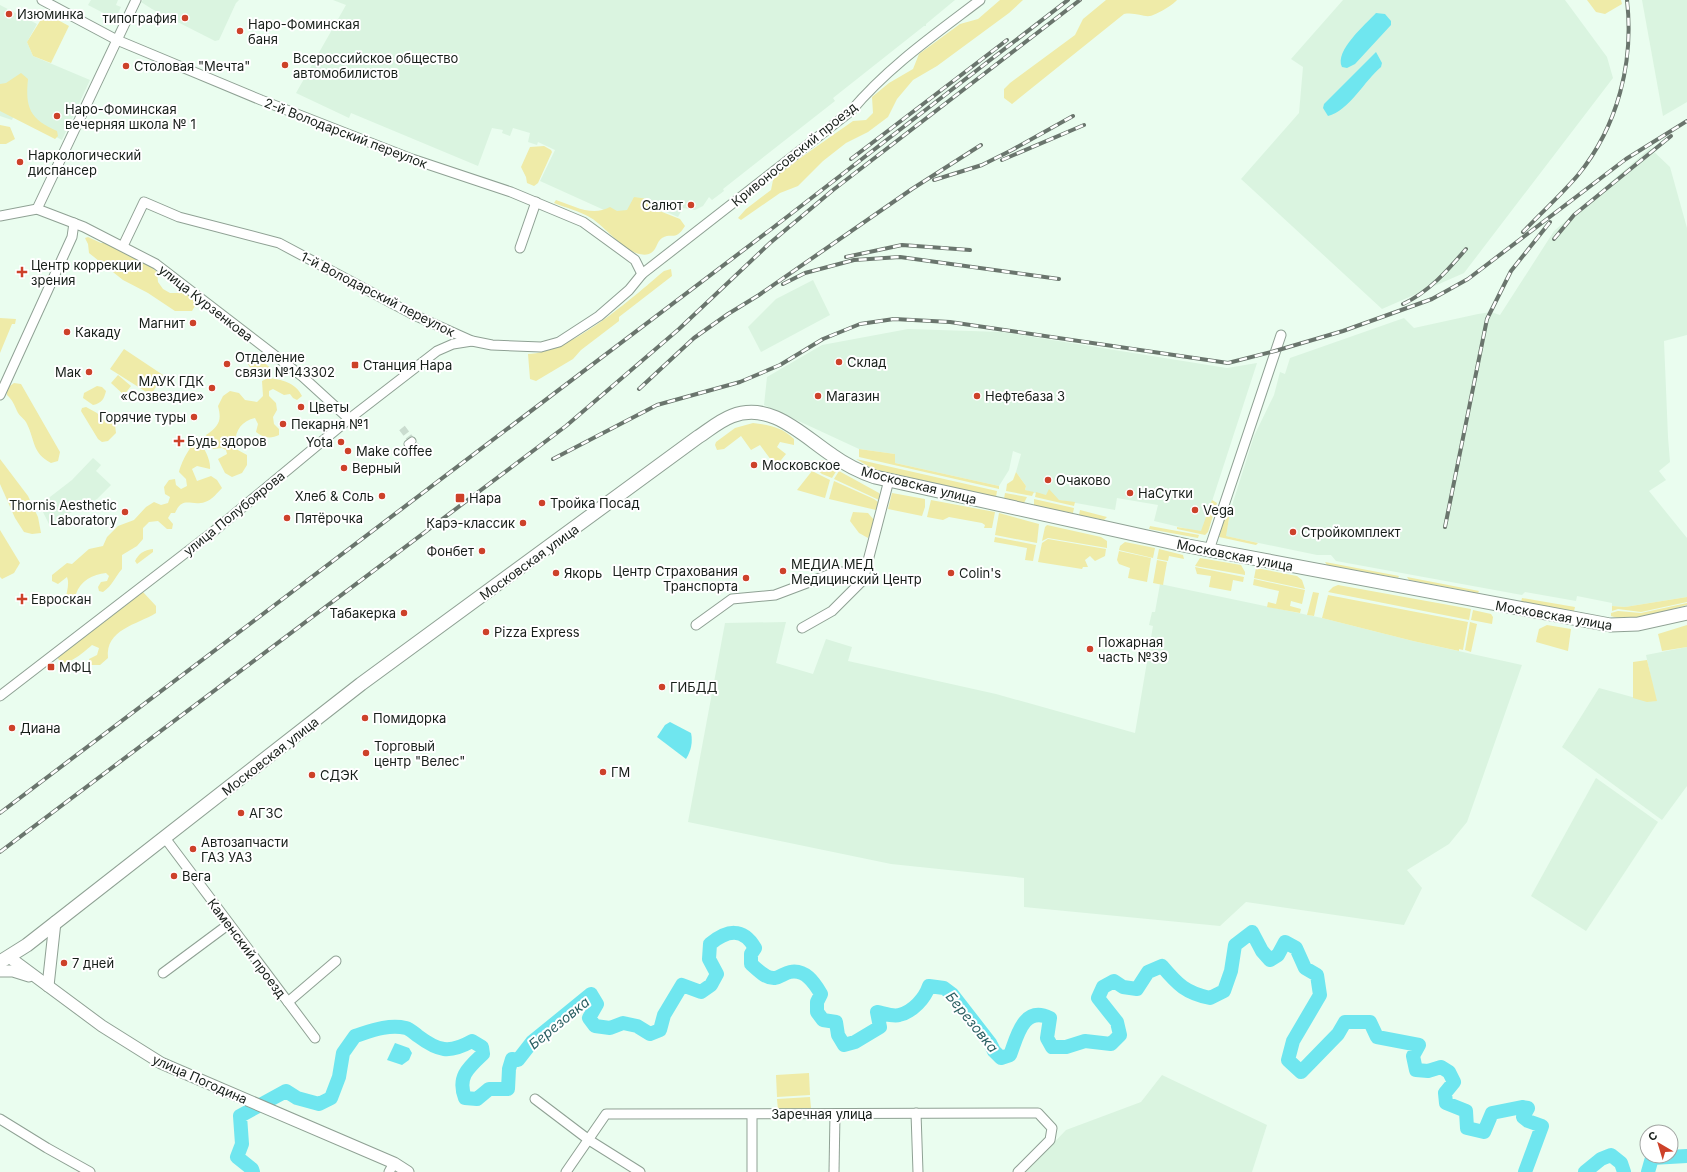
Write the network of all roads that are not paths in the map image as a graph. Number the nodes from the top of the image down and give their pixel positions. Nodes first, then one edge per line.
1 (42, 0) edge
2 (136, 0) edge
3 (980, 0) edge
4 (117, 40) junction
5 (536, 202) junction
6 (38, 209) junction
7 (0, 216) edge
8 (74, 223) junction
9 (123, 246) junction
10 (520, 248) dead end
11 (642, 274) junction
12 (1281, 335) dead end
13 (472, 341) junction
14 (0, 395) edge
15 (349, 419) junction
16 (889, 480) junction
17 (1209, 550) junction
18 (865, 572) junction
19 (1687, 613) edge
20 (696, 625) dead end
21 (802, 628) dead end
22 (0, 696) edge
23 (165, 838) junction
24 (55, 922) junction
25 (229, 924) junction
26 (4, 960) edge
27 (336, 961) dead end
28 (0, 970) edge
29 (163, 973) dead end
30 (37, 979) junction
31 (48, 986) junction
32 (288, 1002) junction
33 (315, 1038) dead end
34 (535, 1099) dead end
35 (835, 1114) junction
36 (916, 1114) junction
37 (752, 1115) junction
38 (0, 1119) edge
39 (589, 1140) junction
40 (392, 1168) edge
41 (90, 1172) edge
42 (408, 1172) edge
43 (566, 1172) edge
44 (640, 1172) edge
45 (752, 1172) edge
46 (834, 1172) edge
47 (918, 1172) edge
48 (1018, 1172) edge

1 - 4 street, 2-й Володарский переулок
2 - 4 street
3 - 11 street, Кривоносовский проезд
4 - 5 street, 2-й Володарский переулок
4 - 6 street
5 - 10 street
5 - 11 street, 2-й Володарский переулок
6 - 7 street
6 - 8 street, улица Курзенкова
8 - 9 street, улица Курзенкова
8 - 14 street
9 - 13 street, 1-й Володарский переулок
9 - 15 street, улица Курзенкова
11 - 13 street, 1-й Володарский переулок
12 - 17 street
13 - 15 street, улица Полубоярова
15 - 22 street, улица Полубоярова
16 - 17 main road, Московская улица
16 - 18 street
16 - 23 main road, Московская улица
17 - 19 main road, Московская улица
18 - 20 street
18 - 21 street
23 - 24 main road, Московская улица
23 - 25 street, Каменский проезд
24 - 26 main road, Московская улица
24 - 31 street
25 - 29 street
25 - 32 street, Каменский проезд
26 - 30 street, улица Погодина
27 - 32 street
28 - 30 street
30 - 31 street, улица Погодина
31 - 40 street, улица Погодина
32 - 33 street, Каменский проезд
34 - 39 street
35 - 36 street, Заречная улица
35 - 37 street, Заречная улица
35 - 46 street
36 - 47 street
36 - 48 street, Заречная улица
37 - 39 street, Заречная улица
37 - 45 street
38 - 41 street
39 - 43 street
39 - 44 street
40 - 42 street, улица Погодина

